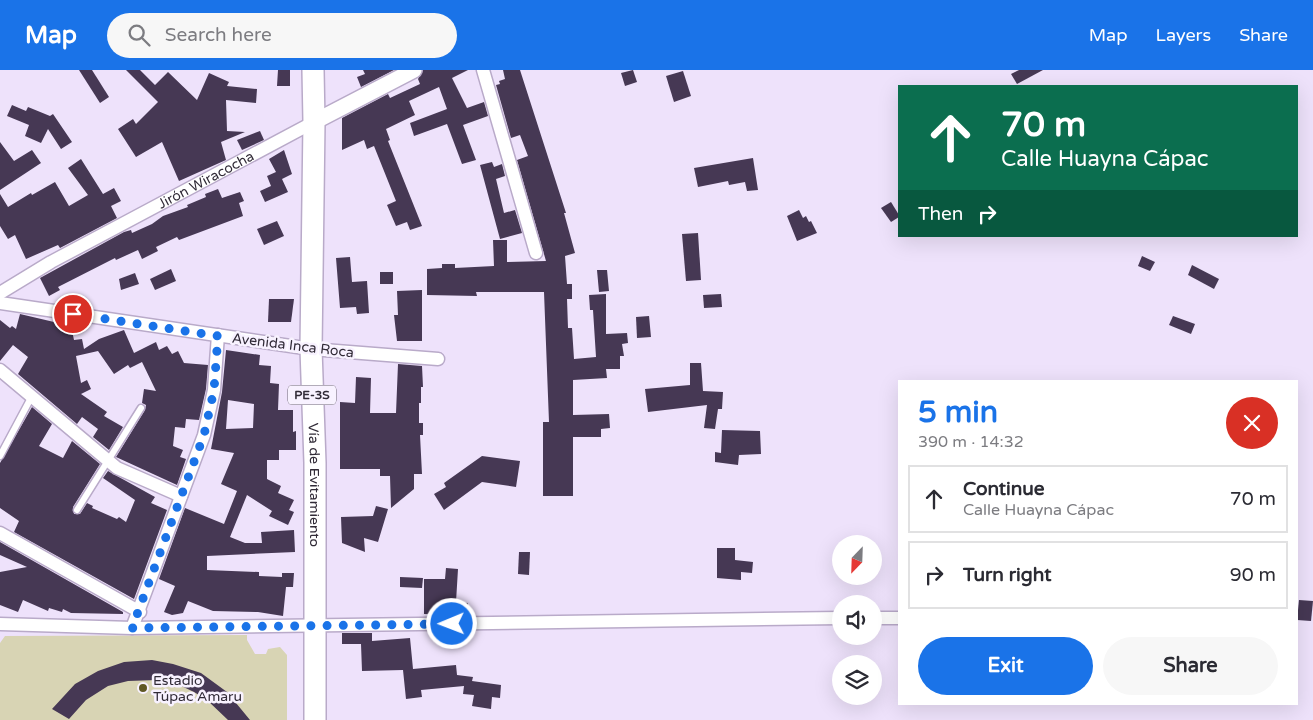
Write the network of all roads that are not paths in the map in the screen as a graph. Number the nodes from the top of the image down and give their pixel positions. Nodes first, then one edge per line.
1 (313, 70) edge
2 (414, 70) edge
3 (483, 70) edge
4 (314, 122) junction
5 (536, 254) dead end
6 (0, 293) edge
7 (0, 303) edge
8 (218, 336) junction
9 (311, 349) junction
10 (438, 359) dead end
11 (0, 370) edge
12 (32, 396) junction
13 (141, 408) dead end
14 (0, 456) edge
15 (108, 460) junction
16 (181, 496) junction
17 (77, 510) dead end
18 (0, 532) edge
19 (140, 612) junction
20 (832, 618) edge
21 (882, 618) edge
22 (898, 618) edge
23 (0, 624) edge
24 (315, 626) junction
25 (132, 628) junction
26 (315, 720) edge

1 - 4 highway, Vía de Evitamiento / PE-3S
2 - 4 street, Jirón Wiracocha
3 - 5 street
4 - 6 street, Jirón Wiracocha
4 - 9 highway, Vía de Evitamiento / PE-3S
7 - 8 street, Avenida Inca Roca
8 - 9 street, Avenida Inca Roca
8 - 16 street
9 - 10 street, Avenida Inca Roca
9 - 24 highway, Vía de Evitamiento / PE-3S
11 - 12 street
12 - 14 lane
12 - 15 street
13 - 15 lane
15 - 16 street
15 - 17 lane
16 - 19 street
18 - 19 street
19 - 25 street
20 - 24 street
21 - 22 street
23 - 25 street
24 - 25 street
24 - 26 highway, Vía de Evitamiento / PE-3S

